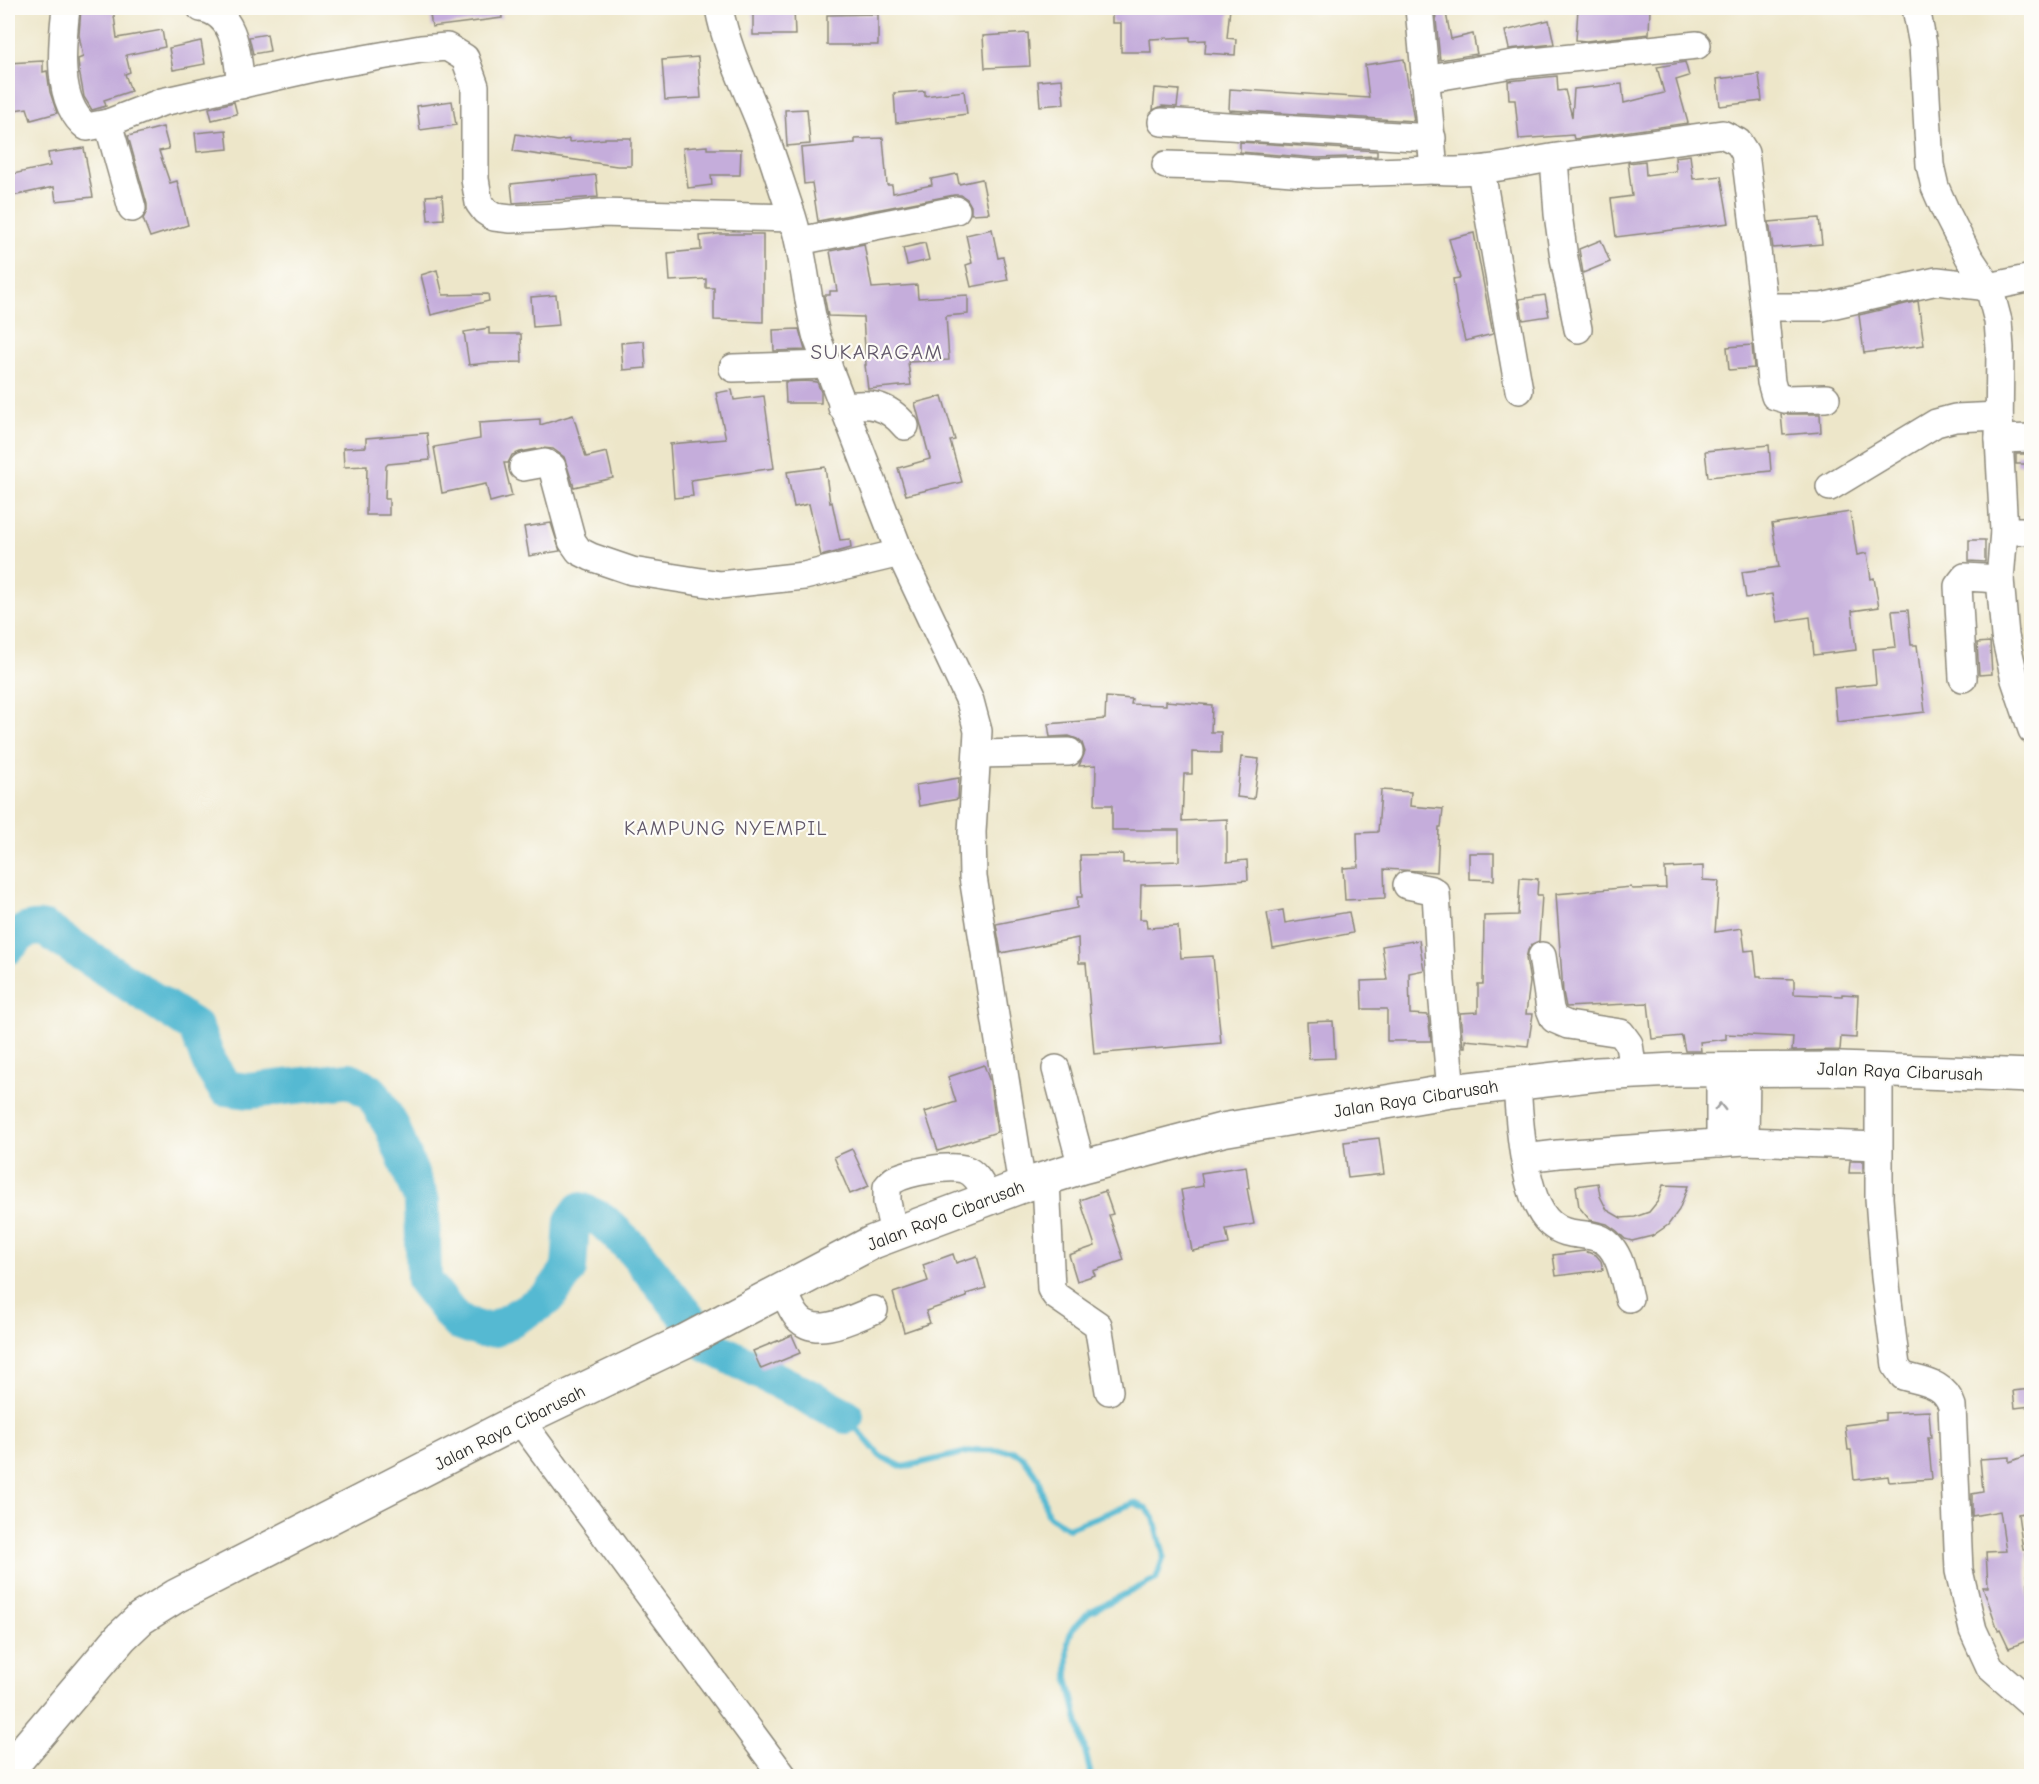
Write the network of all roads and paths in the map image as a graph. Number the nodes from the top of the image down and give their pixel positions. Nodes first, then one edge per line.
1 (66, 8) edge
2 (201, 8) edge
3 (719, 8) edge
4 (1419, 8) edge
5 (1921, 10) edge
6 (1697, 45) dead end
7 (1424, 79) junction
8 (241, 85) junction
9 (1162, 122) dead end
10 (108, 123) junction
11 (1432, 138) junction
12 (1554, 158) junction
13 (1166, 165) dead end
14 (1434, 170) junction
15 (1481, 171) junction
16 (132, 208) dead end
17 (956, 210) dead end
18 (796, 230) junction
19 (2031, 278) edge
20 (1989, 287) junction
21 (1764, 307) junction
22 (1578, 329) dead end
23 (828, 365) junction
24 (733, 368) dead end
25 (1519, 390) dead end
26 (1826, 398) dead end
27 (842, 406) junction
28 (905, 426) dead end
29 (1999, 428) junction
30 (2031, 438) edge
31 (523, 467) dead end
32 (1830, 487) dead end
33 (2004, 531) junction
34 (2031, 531) edge
35 (900, 553) junction
36 (2000, 579) junction
37 (1963, 678) dead end
38 (2031, 730) edge
39 (1069, 752) dead end
40 (977, 754) junction
41 (1407, 885) dead end
42 (1542, 956) dead end
43 (1056, 1069) dead end
44 (1733, 1070) junction
45 (1879, 1071) junction
46 (1633, 1072) junction
47 (2031, 1076) edge
48 (1517, 1083) junction
49 (1451, 1091) junction
50 (1732, 1142) junction
51 (1878, 1146) junction
52 (1525, 1158) junction
53 (1082, 1167) junction
54 (1034, 1183) junction
55 (988, 1198) junction
56 (894, 1233) junction
57 (783, 1289) junction
58 (1629, 1298) dead end
59 (874, 1310) dead end
60 (1108, 1391) dead end
61 (520, 1420) junction
62 (2031, 1704) edge
63 (8, 1770) edge
64 (783, 1776) edge

1 - 10 street
2 - 8 street
3 - 18 street
4 - 7 street
5 - 20 street
6 - 7 street
7 - 11 street
8 - 10 street
8 - 18 street
9 - 11 street
10 - 16 street
11 - 14 street
12 - 15 street
12 - 21 street
12 - 22 street
13 - 14 street
14 - 15 street
15 - 25 street
17 - 18 street
18 - 23 street
19 - 20 street
20 - 21 street
20 - 29 street
21 - 26 street
23 - 24 street
23 - 27 street
27 - 28 street
27 - 35 street
29 - 30 street
29 - 32 street
29 - 33 street
31 - 35 street
33 - 34 street
33 - 36 street
35 - 40 street
36 - 37 street
36 - 38 street
39 - 40 street
40 - 54 street
41 - 49 street
42 - 46 street
43 - 53 street
44 - 45 main road, Jalan Raya Cibarusah
44 - 46 main road, Jalan Raya Cibarusah
44 - 50 street
45 - 47 main road, Jalan Raya Cibarusah
45 - 51 street
46 - 48 main road, Jalan Raya Cibarusah
48 - 49 main road, Jalan Raya Cibarusah
48 - 52 street
49 - 53 main road, Jalan Raya Cibarusah
50 - 51 street
50 - 52 street
51 - 62 street
52 - 58 street
53 - 54 main road, Jalan Raya Cibarusah
54 - 55 main road, Jalan Raya Cibarusah
54 - 60 street
55 - 56 main road, Jalan Raya Cibarusah
55 - 56 street
56 - 57 main road, Jalan Raya Cibarusah
57 - 59 street
57 - 61 main road, Jalan Raya Cibarusah
61 - 63 main road, Jalan Raya Cibarusah
61 - 64 street

